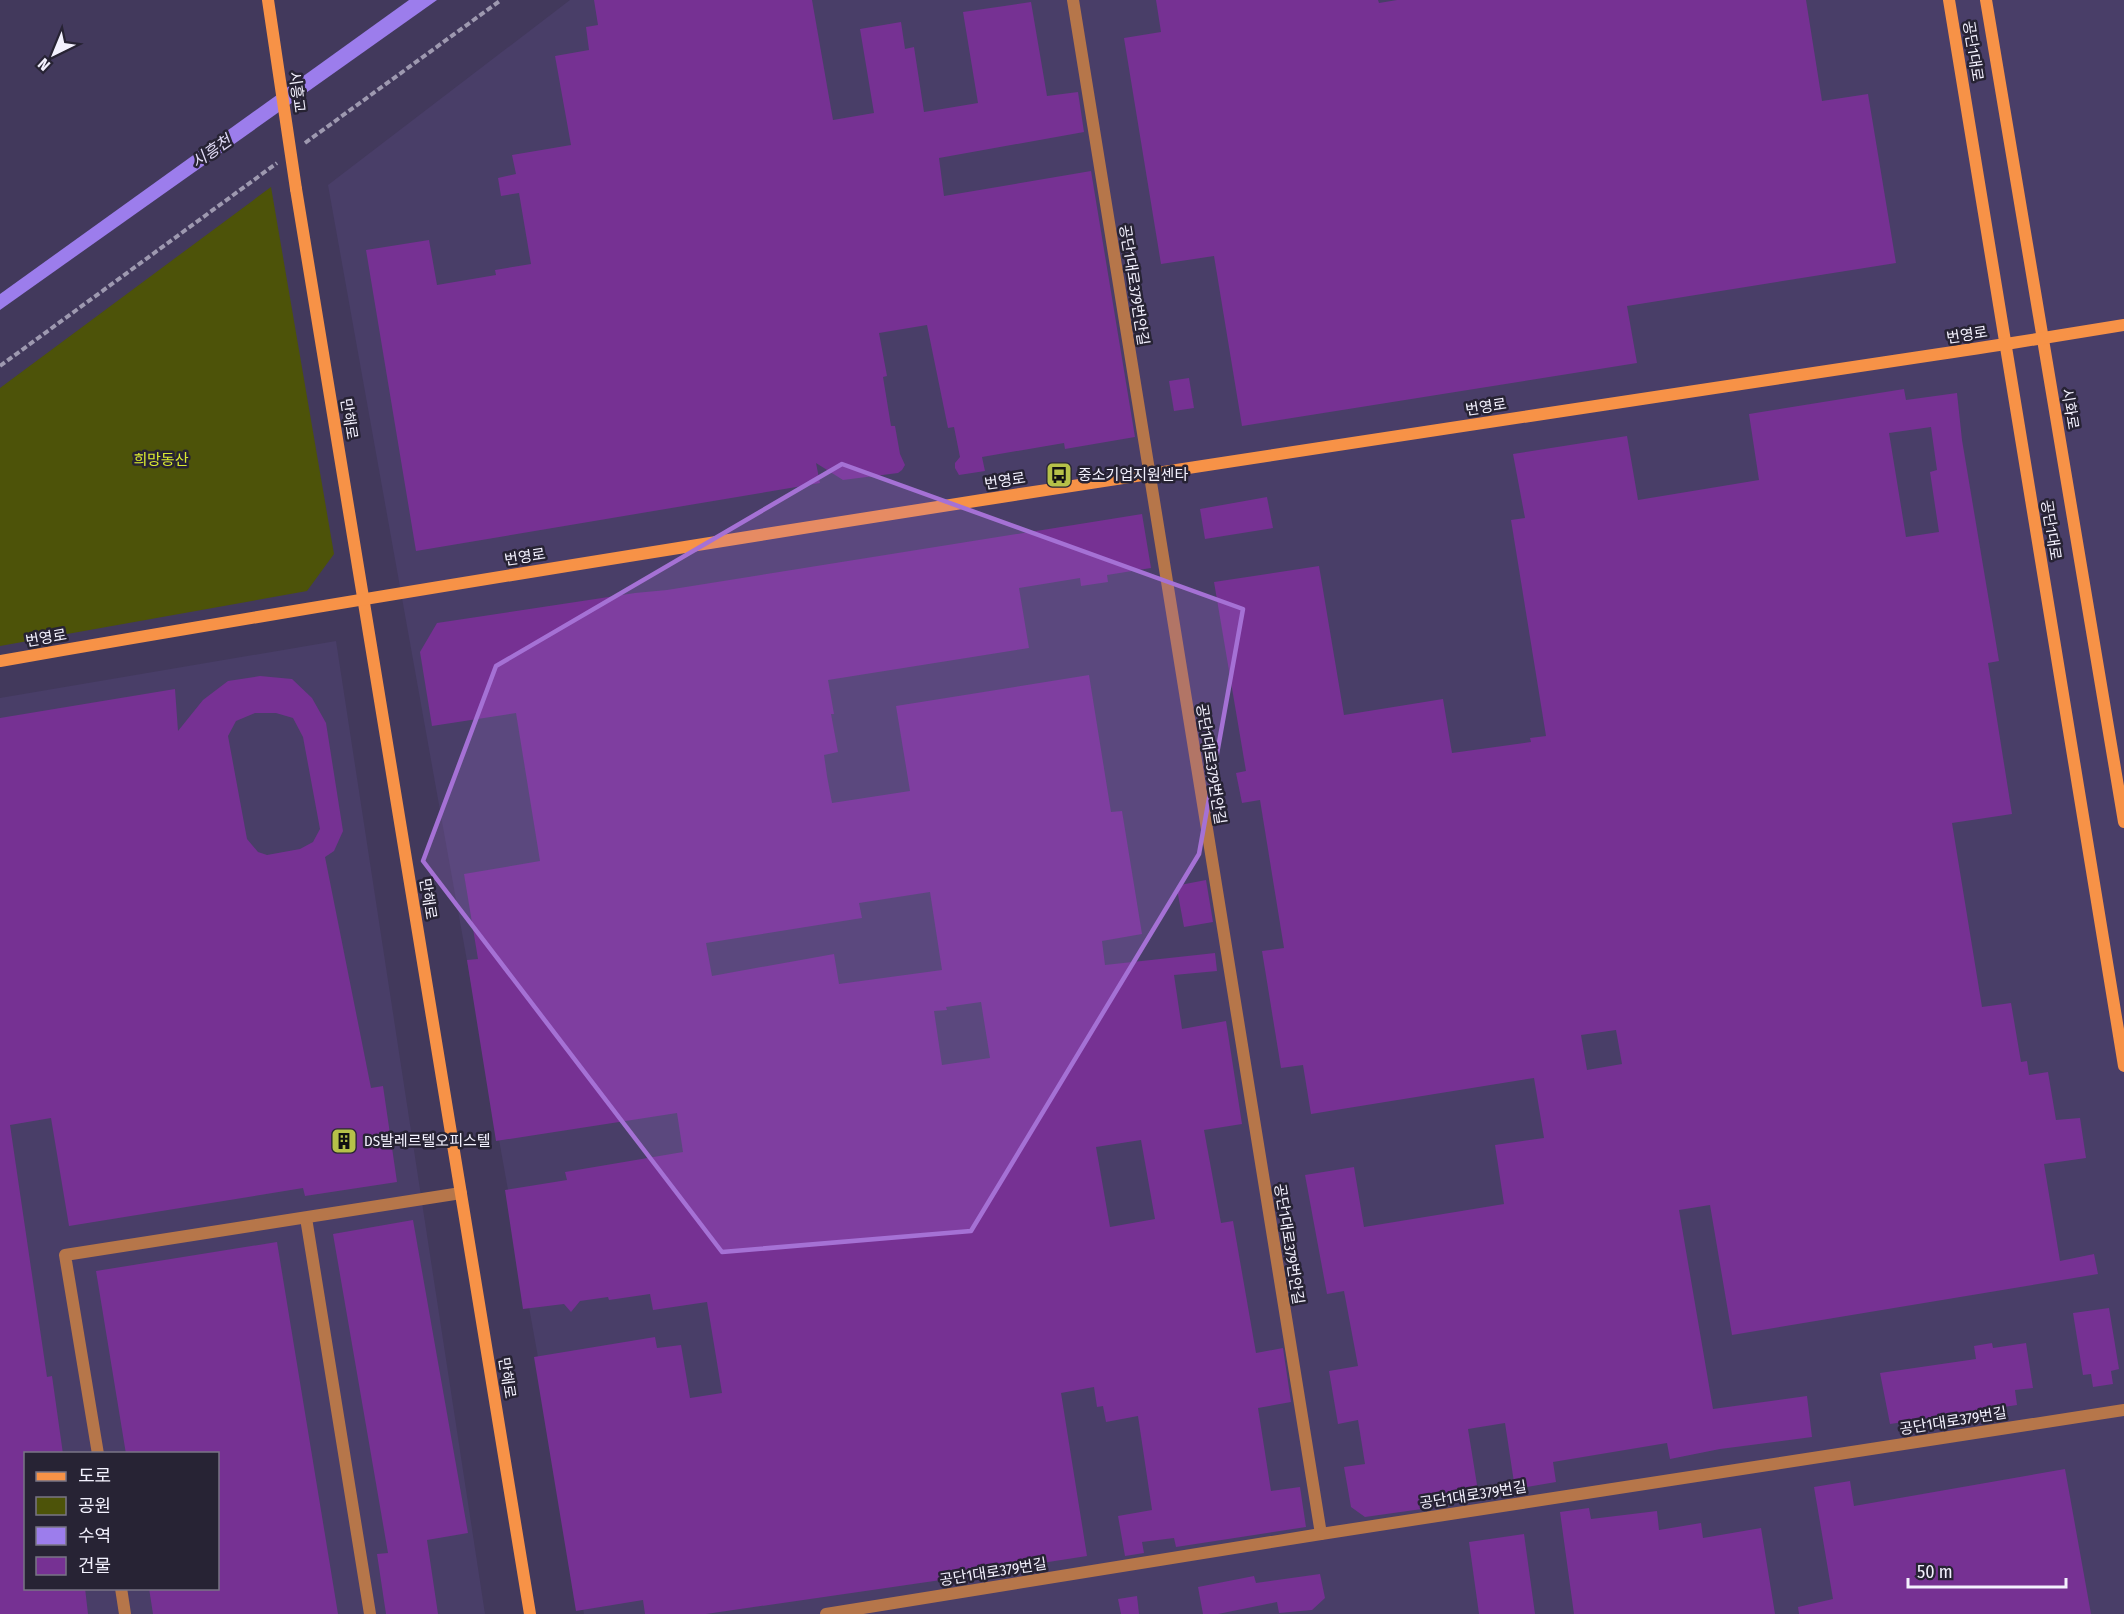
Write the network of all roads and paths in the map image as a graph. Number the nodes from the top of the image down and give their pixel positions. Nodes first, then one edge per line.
1 (268, 0) edge
2 (501, 0) edge
3 (1073, 0) edge
4 (1949, 0) edge
5 (1986, 0) edge
6 (296, 149) dead end
7 (287, 156) dead end
8 (296, 189) joint
9 (2124, 325) edge
10 (2043, 339) junction
11 (2006, 344) junction
12 (0, 366) edge
13 (1149, 473) junction
14 (363, 598) junction
15 (0, 661) edge
16 (2124, 822) edge
17 (2124, 1066) edge
18 (461, 1193) junction
19 (306, 1218) junction
20 (2124, 1410) edge
21 (98, 1452) edge
22 (1320, 1534) junction
23 (121, 1590) edge
24 (125, 1614) edge
25 (370, 1614) edge
26 (530, 1614) edge
27 (826, 1614) edge

1 - 8 street, 시흥교, bridge
2 - 6 path
3 - 13 street, 공단1대로379번안길
4 - 11 street, 공단1대로
5 - 10 street, 시화로
7 - 12 path
8 - 14 street, 만해로
9 - 10 street, 번영로
10 - 11 street, 번영로
10 - 16 street, 시화로
11 - 13 street, 번영로
11 - 17 street, 공단1대로
13 - 14 street, 번영로
13 - 22 street, 공단1대로379번안길
14 - 15 street, 번영로
14 - 18 street, 만해로
18 - 19 street
18 - 26 street, 만해로
19 - 21 street
19 - 25 street
20 - 22 street, 공단1대로379번길
22 - 27 street, 공단1대로379번길
23 - 24 street

